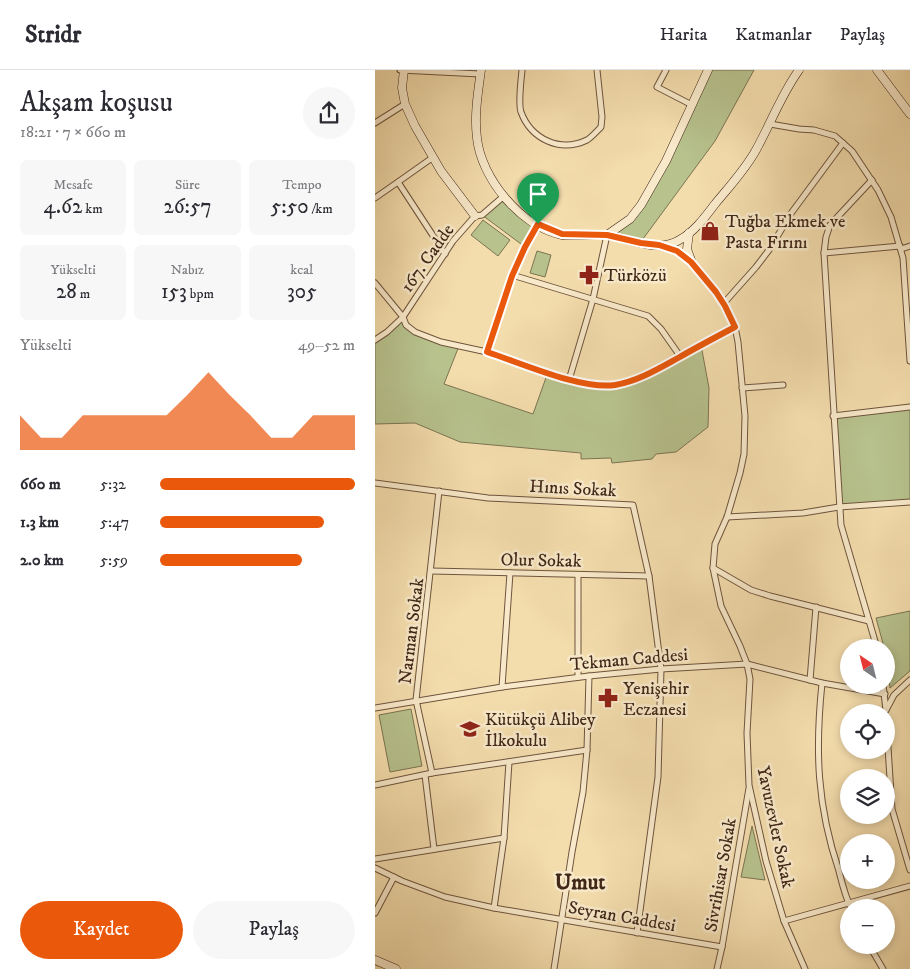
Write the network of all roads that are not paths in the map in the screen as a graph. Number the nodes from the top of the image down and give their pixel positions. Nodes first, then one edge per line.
1 (403, 70) edge
2 (522, 70) edge
3 (597, 70) edge
4 (666, 70) edge
5 (708, 70) edge
6 (799, 70) edge
7 (877, 70) edge
8 (480, 72) edge
9 (405, 104) junction
10 (692, 105) junction
11 (910, 114) edge
12 (375, 123) edge
13 (770, 124) junction
14 (843, 143) junction
15 (432, 158) junction
16 (872, 180) junction
17 (398, 182) junction
18 (504, 196) junction
19 (375, 198) edge
20 (475, 216) junction
21 (538, 224) junction
22 (690, 233) junction
23 (607, 235) junction
24 (659, 245) junction
25 (910, 246) edge
26 (901, 248) junction
27 (824, 253) junction
28 (445, 254) junction
29 (691, 262) junction
30 (512, 276) junction
31 (375, 283) edge
32 (593, 299) junction
33 (724, 303) junction
34 (403, 317) junction
35 (735, 327) junction
36 (375, 340) edge
37 (487, 352) junction
38 (680, 356) junction
39 (910, 361) edge
40 (569, 380) junction
41 (783, 385) dead end
42 (742, 388) junction
43 (910, 407) edge
44 (833, 416) junction
45 (375, 483) edge
46 (439, 491) junction
47 (910, 502) edge
48 (839, 508) junction
49 (727, 516) junction
50 (713, 568) junction
51 (431, 571) junction
52 (510, 573) junction
53 (577, 575) junction
54 (649, 576) junction
55 (816, 607) junction
56 (869, 621) junction
57 (874, 639) edge
58 (747, 664) junction
59 (661, 669) junction
60 (589, 676) junction
61 (578, 677) junction
62 (810, 680) junction
63 (910, 680) edge
64 (823, 683) junction
65 (840, 686) edge
66 (502, 687) junction
67 (885, 694) edge
68 (417, 700) junction
69 (886, 704) edge
70 (890, 704) edge
71 (375, 708) edge
72 (587, 750) junction
73 (889, 759) edge
74 (509, 762) junction
75 (432, 773) junction
76 (425, 774) junction
77 (375, 785) edge
78 (749, 785) junction
79 (504, 838) junction
80 (434, 849) junction
81 (375, 859) edge
82 (375, 868) edge
83 (910, 870) edge
84 (394, 877) junction
85 (910, 886) edge
86 (848, 899) edge
87 (869, 899) edge
88 (840, 907) edge
89 (494, 908) junction
90 (375, 913) edge
91 (561, 920) junction
92 (784, 921) junction
93 (637, 933) junction
94 (722, 947) junction
95 (874, 954) edge
96 (375, 960) edge
97 (396, 969) edge
98 (554, 969) edge
99 (717, 969) edge
100 (805, 969) edge
101 (883, 969) edge

1 - 8 street
1 - 9 main road
2 - 3 street
4 - 10 street
5 - 10 main road
6 - 13 main road
7 - 11 main road
8 - 18 main road
9 - 12 street
9 - 15 main road
10 - 23 main road
13 - 14 street
13 - 22 main road
14 - 16 street
14 - 33 street
15 - 17 street
15 - 20 main road
16 - 26 street
16 - 27 street
17 - 19 street
17 - 28 street
18 - 20 street, 167. Cadde
18 - 21 main road
20 - 28 street, 167. Cadde
21 - 23 main road
21 - 30 street
22 - 24 main road
22 - 29 main road
23 - 24 main road
23 - 32 street
24 - 29 main road
25 - 26 street
26 - 27 street
26 - 39 street
27 - 44 street
28 - 34 street, 167. Cadde
29 - 33 street, Yavuzevler Sokak
30 - 32 street
30 - 37 street
31 - 34 street
32 - 38 street
32 - 40 street
33 - 35 street, Yavuzevler Sokak
34 - 36 street, 167. Cadde
34 - 37 street
35 - 38 street
35 - 42 street, Yavuzevler Sokak
37 - 40 street
38 - 40 street
41 - 42 street
42 - 49 street, Yavuzevler Sokak
43 - 44 street
44 - 48 street
45 - 46 street, Hınıs Sokak
46 - 51 street, Narman Sokak
46 - 54 street, Hınıs Sokak
47 - 48 street
48 - 49 street
48 - 56 street
49 - 50 street, Yavuzevler Sokak
50 - 55 street
50 - 58 street, Yavuzevler Sokak
51 - 52 street, Olur Sokak
51 - 68 street, Narman Sokak
52 - 53 street, Olur Sokak
52 - 66 street
53 - 54 street, Olur Sokak
53 - 61 street
54 - 59 street, Hınıs Sokak
55 - 56 street
55 - 62 street
56 - 57 street
58 - 59 street, Tekman Caddesi
58 - 62 street, Tekman Caddesi
58 - 78 street, Yavuzevler Sokak
59 - 60 street, Tekman Caddesi
59 - 93 street, Hınıs Sokak
60 - 61 street, Tekman Caddesi
60 - 72 street
61 - 66 street, Tekman Caddesi
62 - 64 street, Tekman Caddesi
63 - 70 street
64 - 65 street, Tekman Caddesi
64 - 86 street
66 - 68 street, Tekman Caddesi
67 - 69 street
68 - 71 street, Tekman Caddesi
68 - 75 street, Narman Sokak
72 - 74 street
72 - 91 street
73 - 83 street
74 - 75 street
74 - 79 street
75 - 76 street
76 - 77 street
76 - 80 street
78 - 92 street, Yavuzevler Sokak
78 - 94 street, Sivrihisar Sokak
79 - 80 street
79 - 89 street
80 - 81 street
82 - 84 street, Seyran Caddesi
84 - 89 street, Seyran Caddesi
84 - 90 street
85 - 87 street
88 - 92 street
89 - 91 street, Seyran Caddesi
91 - 93 street, Seyran Caddesi
91 - 98 street
92 - 100 street, Yavuzevler Sokak
93 - 94 street, Seyran Caddesi
94 - 99 street, Sivrihisar Sokak
95 - 101 street
96 - 97 main road

